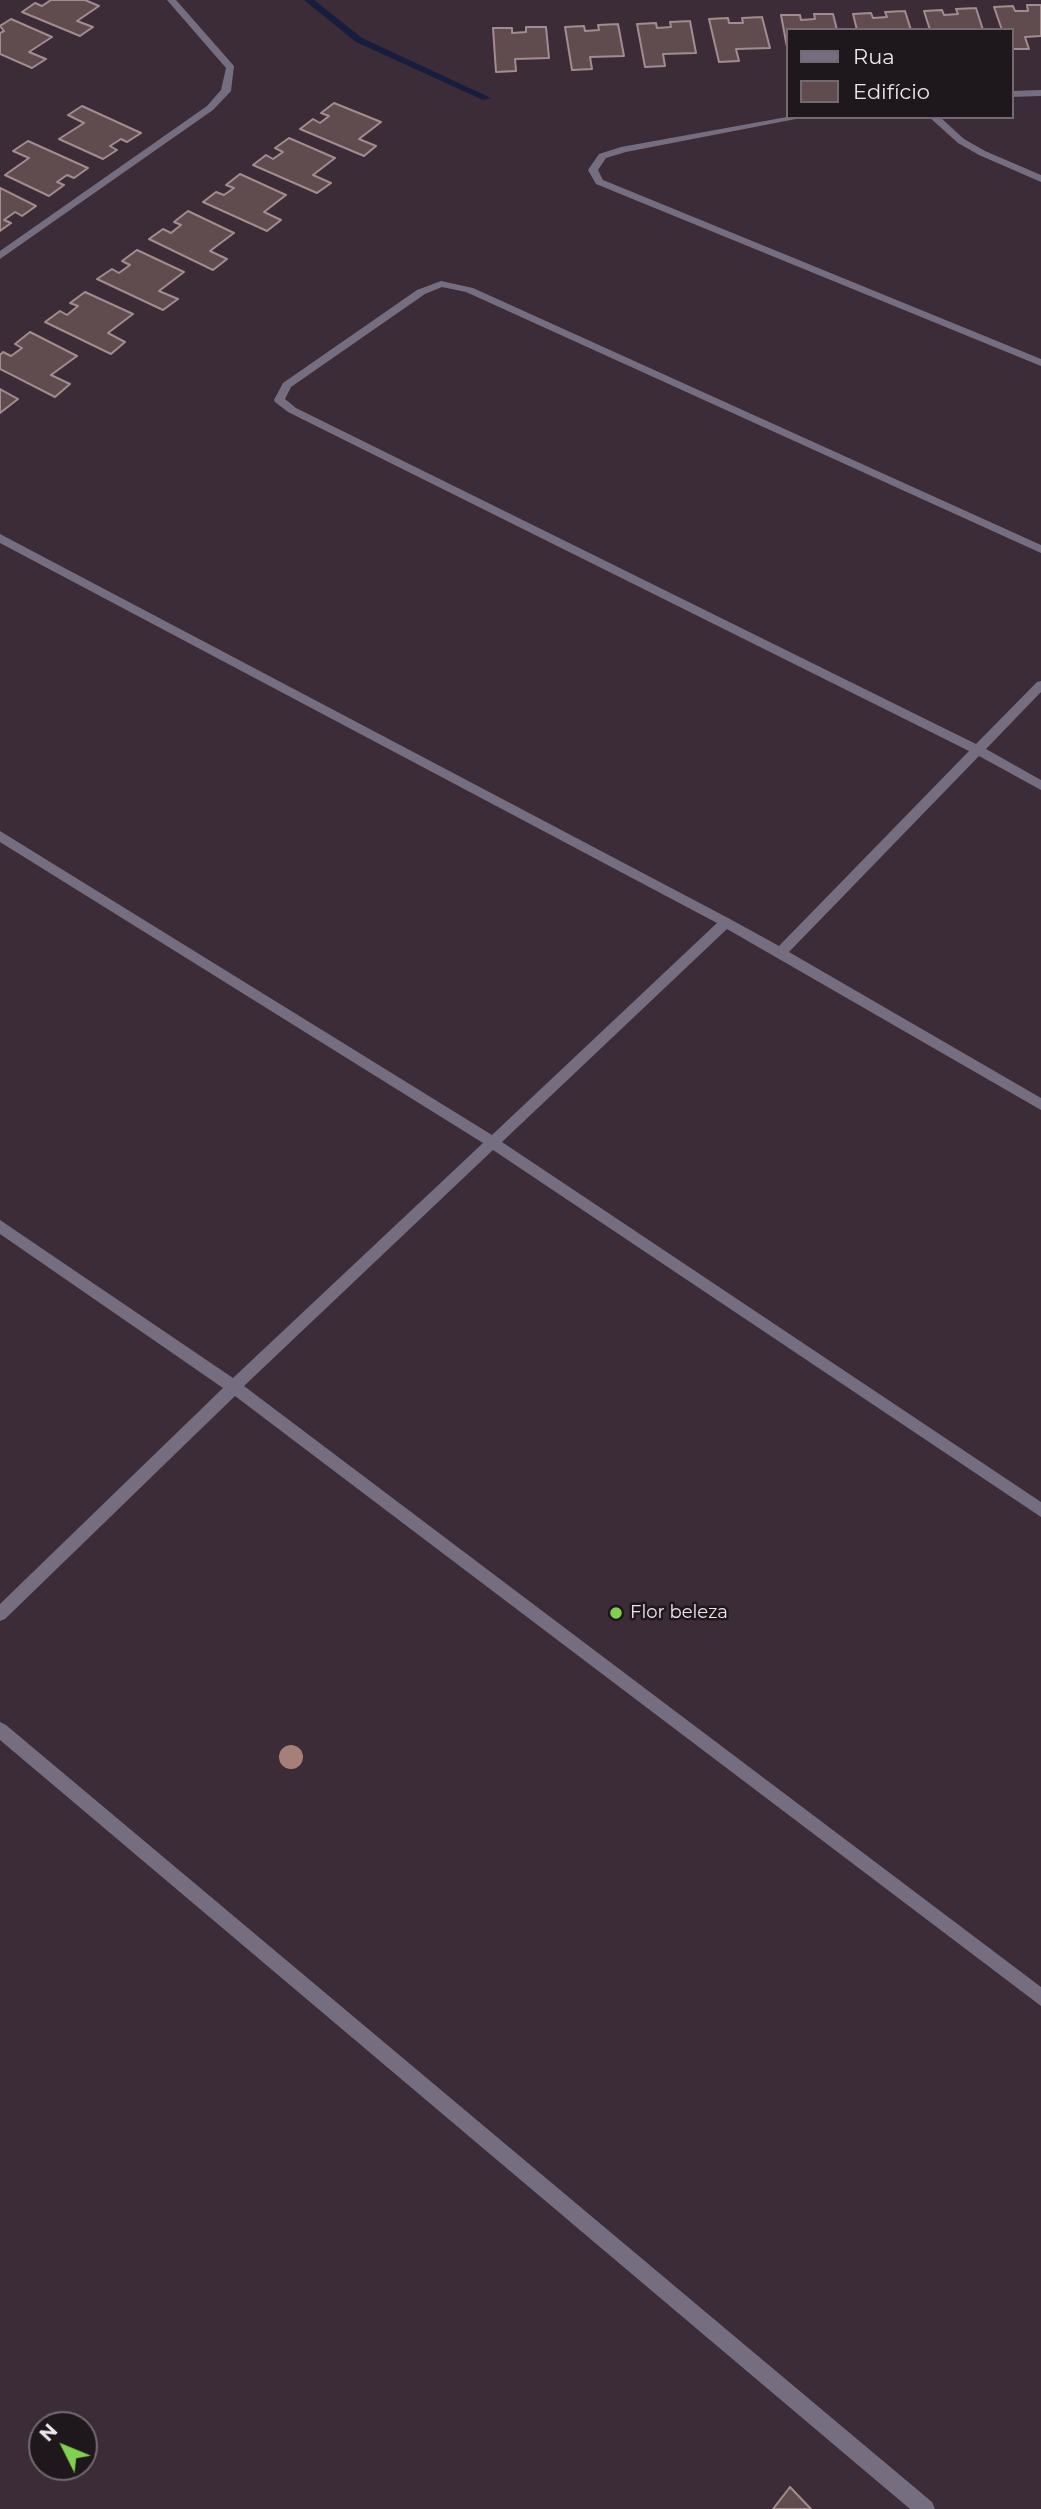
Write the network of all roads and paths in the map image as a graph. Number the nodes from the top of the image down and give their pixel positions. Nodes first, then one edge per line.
1 (172, 0) edge
2 (1041, 93) edge
3 (1013, 94) edge
4 (790, 119) edge
5 (935, 119) edge
6 (1041, 179) edge
7 (0, 256) edge
8 (1041, 363) edge
9 (0, 538) edge
10 (1041, 549) edge
11 (1041, 685) edge
12 (977, 750) junction
13 (1041, 786) edge
14 (0, 836) edge
15 (726, 922) junction
16 (781, 952) junction
17 (1041, 1105) edge
18 (493, 1143) junction
19 (0, 1226) edge
20 (234, 1387) junction
21 (1041, 1510) edge
22 (0, 1614) edge
23 (0, 1730) edge
24 (1041, 1998) edge
25 (925, 2509) edge

1 - 7 street
2 - 3 street
4 - 8 street
5 - 6 street
9 - 15 street
10 - 12 street
11 - 12 street
12 - 13 street
12 - 16 street
14 - 18 street
15 - 16 street
15 - 18 street
16 - 17 street
18 - 20 street
18 - 21 street
19 - 20 street
20 - 22 street
20 - 24 street
23 - 25 street

